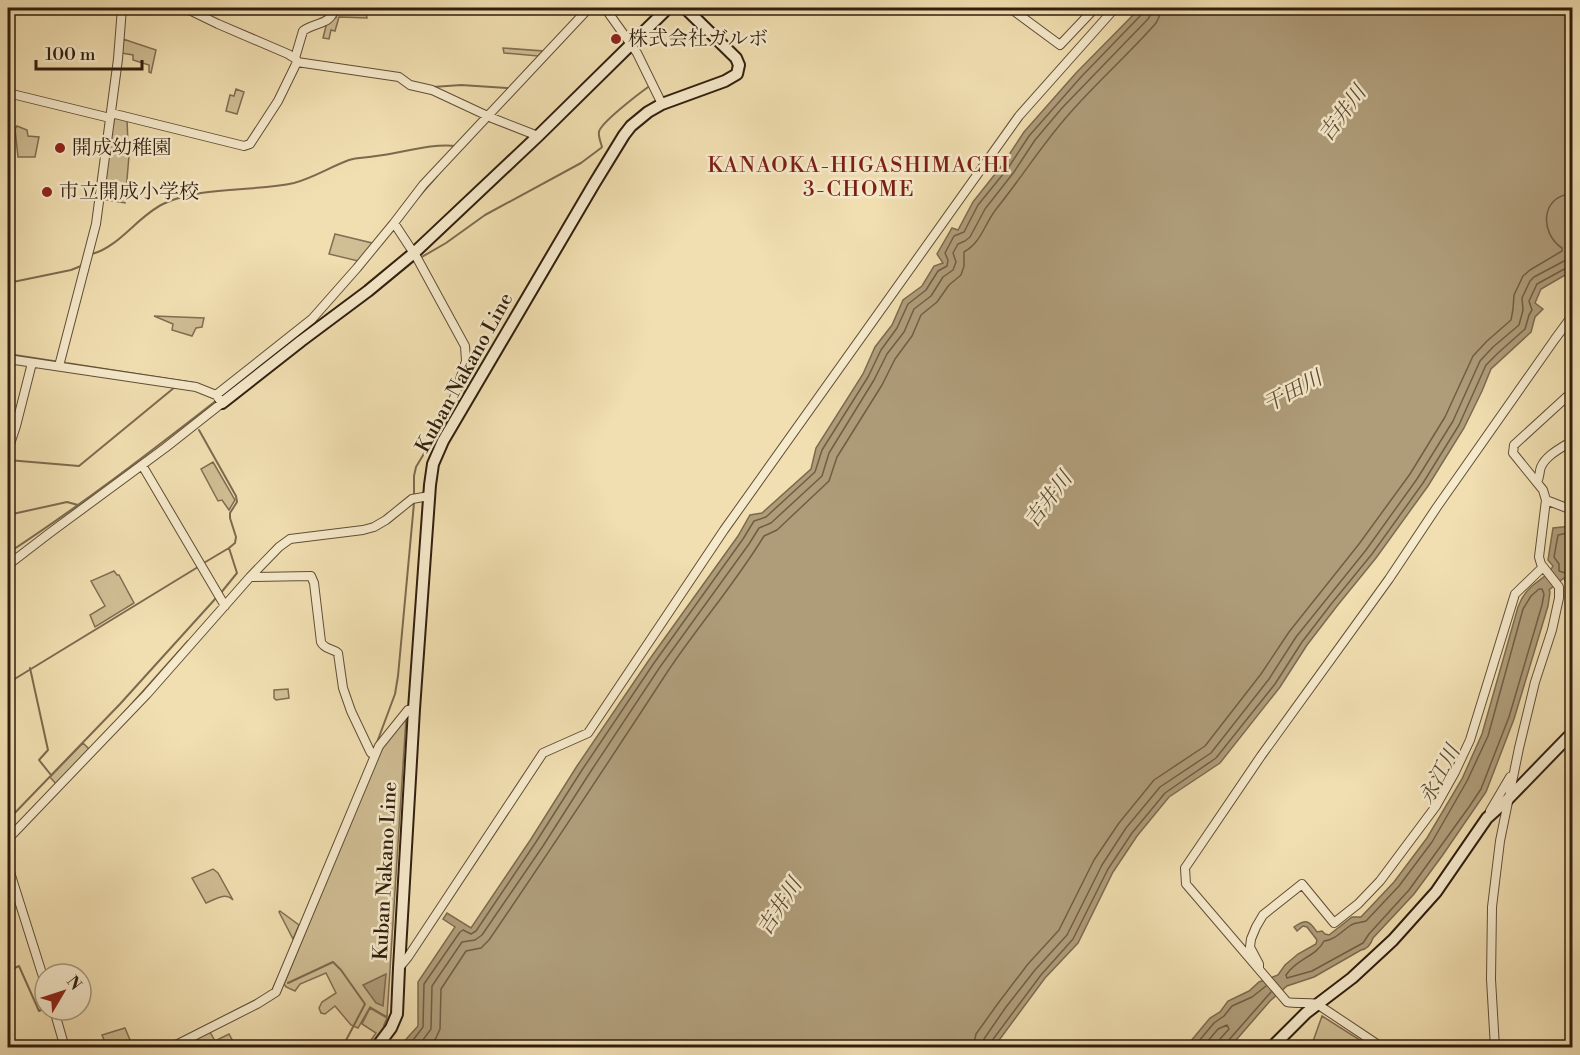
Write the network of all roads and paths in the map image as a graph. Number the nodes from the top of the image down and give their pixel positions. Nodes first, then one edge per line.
1 (122, 8) edge
2 (185, 8) edge
3 (334, 8) edge
4 (589, 8) edge
5 (605, 8) edge
6 (668, 8) edge
7 (685, 8) edge
8 (1010, 8) edge
9 (1095, 8) edge
10 (1115, 8) edge
11 (632, 44) junction
12 (296, 60) junction
13 (8, 93) edge
14 (662, 104) junction
15 (111, 116) junction
16 (489, 117) junction
17 (538, 136) junction
18 (396, 224) junction
19 (414, 254) junction
20 (1572, 316) edge
21 (8, 358) edge
22 (32, 363) junction
23 (59, 363) junction
24 (1572, 392) edge
25 (219, 397) junction
26 (453, 401) dead end
27 (1572, 441) edge
28 (8, 450) edge
29 (142, 465) junction
30 (1537, 482) junction
31 (429, 496) junction
32 (1546, 500) junction
33 (1572, 510) edge
34 (8, 565) edge
35 (1544, 569) junction
36 (250, 577) junction
37 (223, 604) junction
38 (414, 709) junction
39 (1572, 734) edge
40 (374, 754) junction
41 (1514, 771) junction
42 (1508, 799) junction
43 (1487, 818) junction
44 (8, 839) edge
45 (8, 866) edge
46 (38, 962) edge
47 (399, 968) junction
48 (1259, 970) junction
49 (1317, 1004) junction
50 (58, 1022) edge
51 (65, 1047) edge
52 (170, 1047) edge
53 (376, 1047) edge
54 (1271, 1047) edge
55 (1383, 1047) edge
56 (1495, 1047) edge

1 - 15 street
2 - 12 street
3 - 12 street
4 - 16 street
5 - 11 street
6 - 11 main road
7 - 14 main road, Kuban Nakano Line
8 - 9 street
10 - 47 street
11 - 14 street
11 - 17 main road
12 - 15 street
12 - 16 street
13 - 15 street
14 - 31 main road, Kuban Nakano Line
15 - 23 street
16 - 17 street
16 - 18 street
17 - 19 main road
18 - 19 street
18 - 25 street
19 - 25 main road
19 - 26 street
20 - 48 street
21 - 22 street
22 - 23 street
22 - 28 street
23 - 25 street
24 - 30 street
25 - 29 street
27 - 30 street
29 - 34 street
29 - 37 street
30 - 32 street
31 - 36 street
31 - 38 main road, Kuban Nakano Line
32 - 33 street
32 - 35 street
35 - 41 street
35 - 48 street
36 - 37 street
36 - 40 street
37 - 44 street
38 - 40 street
38 - 47 main road, Kuban Nakano Line
39 - 42 main road
40 - 52 street
41 - 42 street
41 - 43 street
42 - 43 main road
42 - 56 street
43 - 49 main road
45 - 46 street
47 - 53 main road, Kuban Nakano Line
48 - 49 street
49 - 54 main road
49 - 55 street
50 - 51 street

